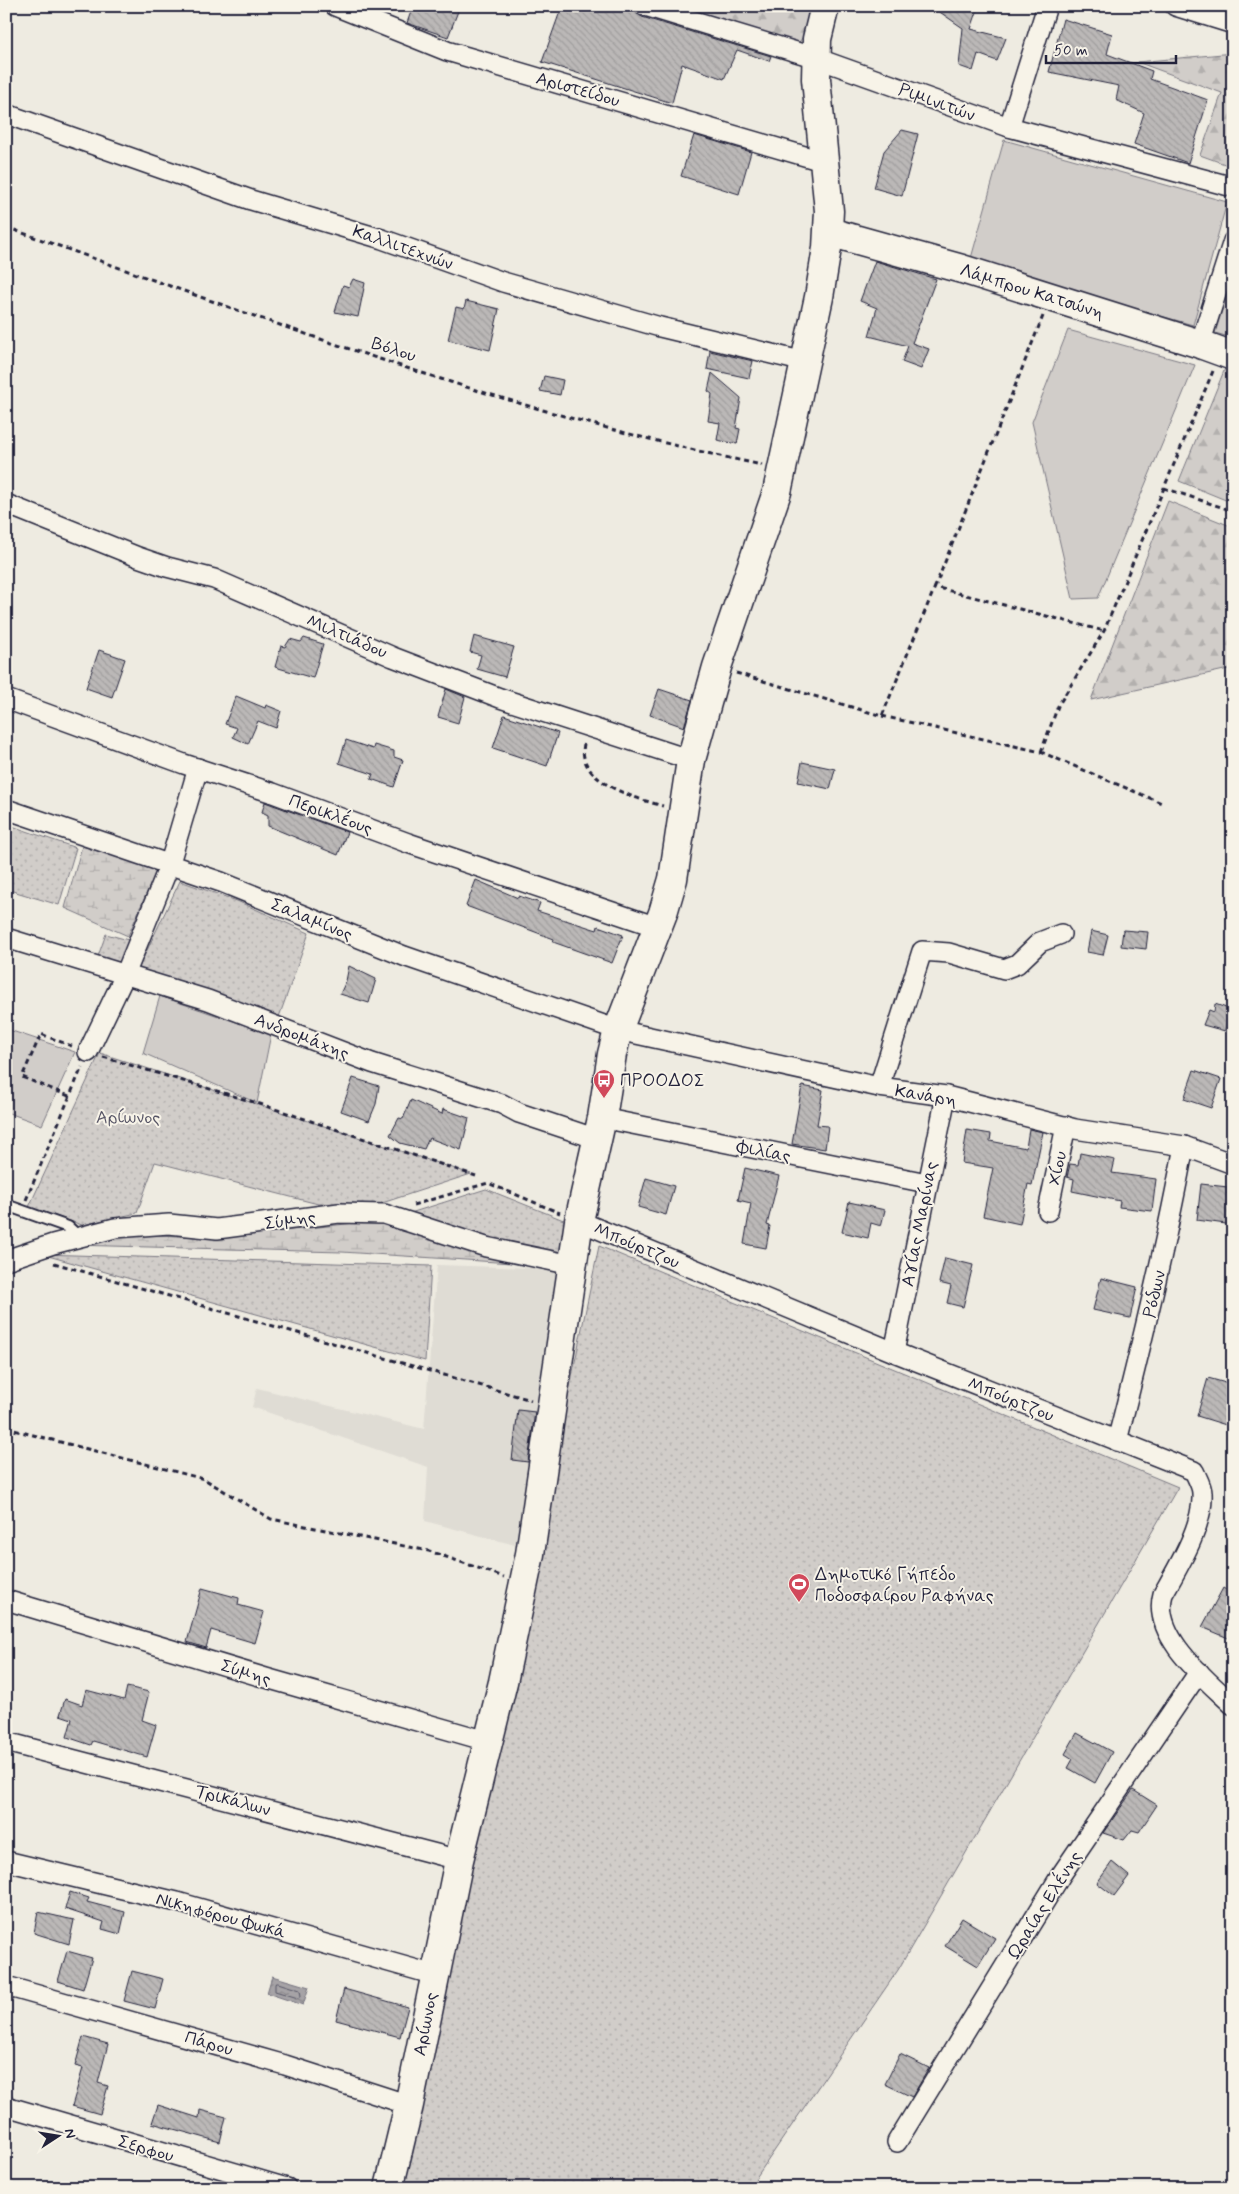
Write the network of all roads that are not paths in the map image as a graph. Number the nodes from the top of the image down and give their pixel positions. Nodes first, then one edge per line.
1 (335, 6) edge
2 (645, 6) edge
3 (825, 6) edge
4 (1047, 6) edge
5 (1175, 6) edge
6 (1233, 24) edge
7 (816, 58) junction
8 (6, 114) edge
9 (1009, 127) junction
10 (825, 162) junction
11 (1233, 187) edge
12 (828, 232) junction
13 (1233, 241) edge
14 (1218, 351) edge
15 (806, 362) junction
16 (6, 504) edge
17 (6, 699) edge
18 (691, 760) junction
19 (198, 768) junction
20 (6, 809) edge
21 (169, 866) junction
22 (657, 927) junction
23 (1061, 934) dead end
24 (6, 938) edge
25 (125, 974) junction
26 (618, 1030) junction
27 (88, 1052) road end
28 (879, 1087) junction
29 (946, 1096) junction
30 (1066, 1126) junction
31 (599, 1129) junction
32 (1184, 1146) junction
33 (1233, 1164) edge
34 (927, 1183) junction
35 (6, 1204) edge
36 (1048, 1211) dead end
37 (579, 1220) junction
38 (79, 1237) junction
39 (15, 1257) edge
40 (572, 1265) junction
41 (894, 1352) junction
42 (1117, 1441) junction
43 (6, 1600) edge
44 (1199, 1672) junction
45 (1233, 1705) edge
46 (487, 1741) junction
47 (6, 1742) edge
48 (459, 1860) junction
49 (6, 1861) edge
50 (435, 1975) junction
51 (6, 1986) edge
52 (409, 2105) junction
53 (6, 2106) edge
54 (897, 2142) dead end
55 (287, 2188) edge
56 (389, 2188) edge

1 - 10 street, Αριστείδου
2 - 7 street, Ριμινιτών
3 - 7 street, Αρίωνος
4 - 9 street
5 - 6 street
7 - 9 street, Ριμινιτών
7 - 10 street, Αρίωνος
8 - 15 street, Καλλιτεχνών
9 - 11 street, Ριμινιτών
10 - 12 street, Αρίωνος
12 - 14 street, Λάμπρου Κατσώνη
12 - 15 street, Αρίωνος
13 - 14 street
15 - 18 street, Αρίωνος
16 - 18 street, Μιλτιάδου
17 - 19 street, Περικλέους
18 - 22 street, Αρίωνος
19 - 21 street
19 - 22 street, Περικλέους
20 - 21 street, Σαλαμίνος
21 - 25 street
21 - 26 street, Σαλαμίνος
22 - 26 street, Αρίωνος
23 - 28 street
24 - 25 street, Ανδρομάχης
25 - 27 street
25 - 31 street, Ανδρομάχης
26 - 28 street, Κανάρη
26 - 31 street, Αρίωνος
28 - 29 street, Κανάρη
29 - 30 street, Κανάρη
29 - 34 street, Αγίας Μαρίνας
30 - 32 street, Κανάρη
30 - 36 street, Χίου
31 - 34 street, Φιλίας
31 - 37 street, Αρίωνος
32 - 33 street, Κανάρη
32 - 42 street, Ρόδων
34 - 41 street, Αγίας Μαρίνας
35 - 38 lane
37 - 40 street, Αρίωνος
37 - 41 street, Μπούρτζου
38 - 39 street, Σύμης
38 - 40 street, Σύμης
40 - 46 street, Αρίωνος
41 - 42 street, Μπούρτζου
42 - 44 street, Μπούρτζου
43 - 46 street, Σύμης
44 - 45 street, Μπούρτζου
44 - 54 street, Ωραίας Ελένης
46 - 48 street, Αρίωνος
47 - 48 street, Τρικάλων
48 - 50 street, Αρίωνος
49 - 50 street, Νικηφόρου Φωκά
50 - 52 street, Αρίωνος
51 - 52 street, Πάρου
52 - 56 street, Αρίωνος
53 - 55 street, Σερφου

